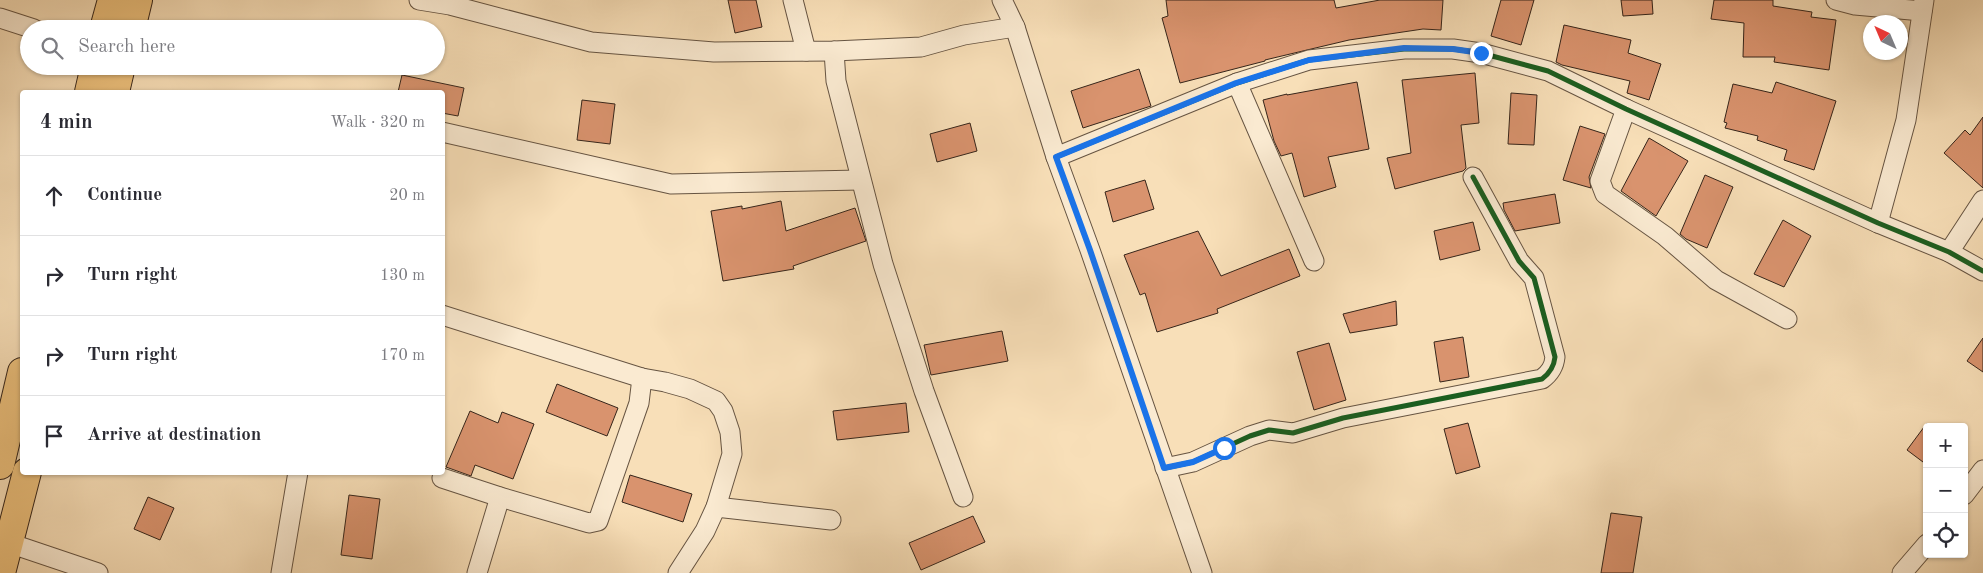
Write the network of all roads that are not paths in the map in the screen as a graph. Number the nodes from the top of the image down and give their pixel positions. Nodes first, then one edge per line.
1 (112, 0) edge
2 (138, 0) edge
3 (419, 0) edge
4 (793, 0) edge
5 (1002, 0) edge
6 (1836, 0) edge
7 (1923, 5) edge
8 (0, 18) edge
9 (106, 20) edge
10 (133, 20) edge
11 (20, 24) edge
12 (1015, 27) junction
13 (806, 51) junction
14 (834, 51) junction
15 (93, 75) edge
16 (119, 75) edge
17 (1236, 83) junction
18 (89, 90) edge
19 (115, 90) edge
20 (1626, 109) junction
21 (445, 133) edge
22 (1056, 157) junction
23 (1473, 177) dead end
24 (860, 180) junction
25 (1983, 200) edge
26 (1878, 223) junction
27 (1950, 252) junction
28 (1314, 261) dead end
29 (1983, 270) edge
30 (445, 316) edge
31 (1787, 319) dead end
32 (642, 378) junction
33 (20, 380) edge
34 (0, 465) edge
35 (1164, 468) junction
36 (1983, 470) edge
37 (26, 475) edge
38 (297, 475) edge
39 (442, 478) dead end
40 (1968, 490) edge
41 (963, 497) dead end
42 (500, 498) junction
43 (716, 507) junction
44 (831, 520) dead end
45 (9, 543) junction
46 (1923, 549) edge
47 (1, 573) edge
48 (98, 573) edge
49 (281, 573) edge
50 (477, 573) edge
51 (678, 573) edge
52 (1202, 573) edge
53 (1902, 573) edge

1 - 9 highway
2 - 10 highway
3 - 13 street
4 - 13 street
5 - 12 street
6 - 7 street
7 - 26 street
8 - 11 street
12 - 14 street
12 - 22 street
13 - 14 street
14 - 24 street
15 - 18 highway
16 - 19 highway
17 - 20 street
17 - 22 street
17 - 28 street
20 - 26 street
20 - 31 street
21 - 24 street
22 - 35 street
23 - 35 street
24 - 41 street
25 - 27 street
26 - 27 street
27 - 29 street
30 - 32 street
32 - 42 street
32 - 43 street
33 - 34 highway
35 - 52 street
36 - 40 street
37 - 45 highway
38 - 49 street
39 - 42 street
42 - 50 street
43 - 44 street
43 - 51 street
45 - 47 highway
45 - 48 street
46 - 53 street

